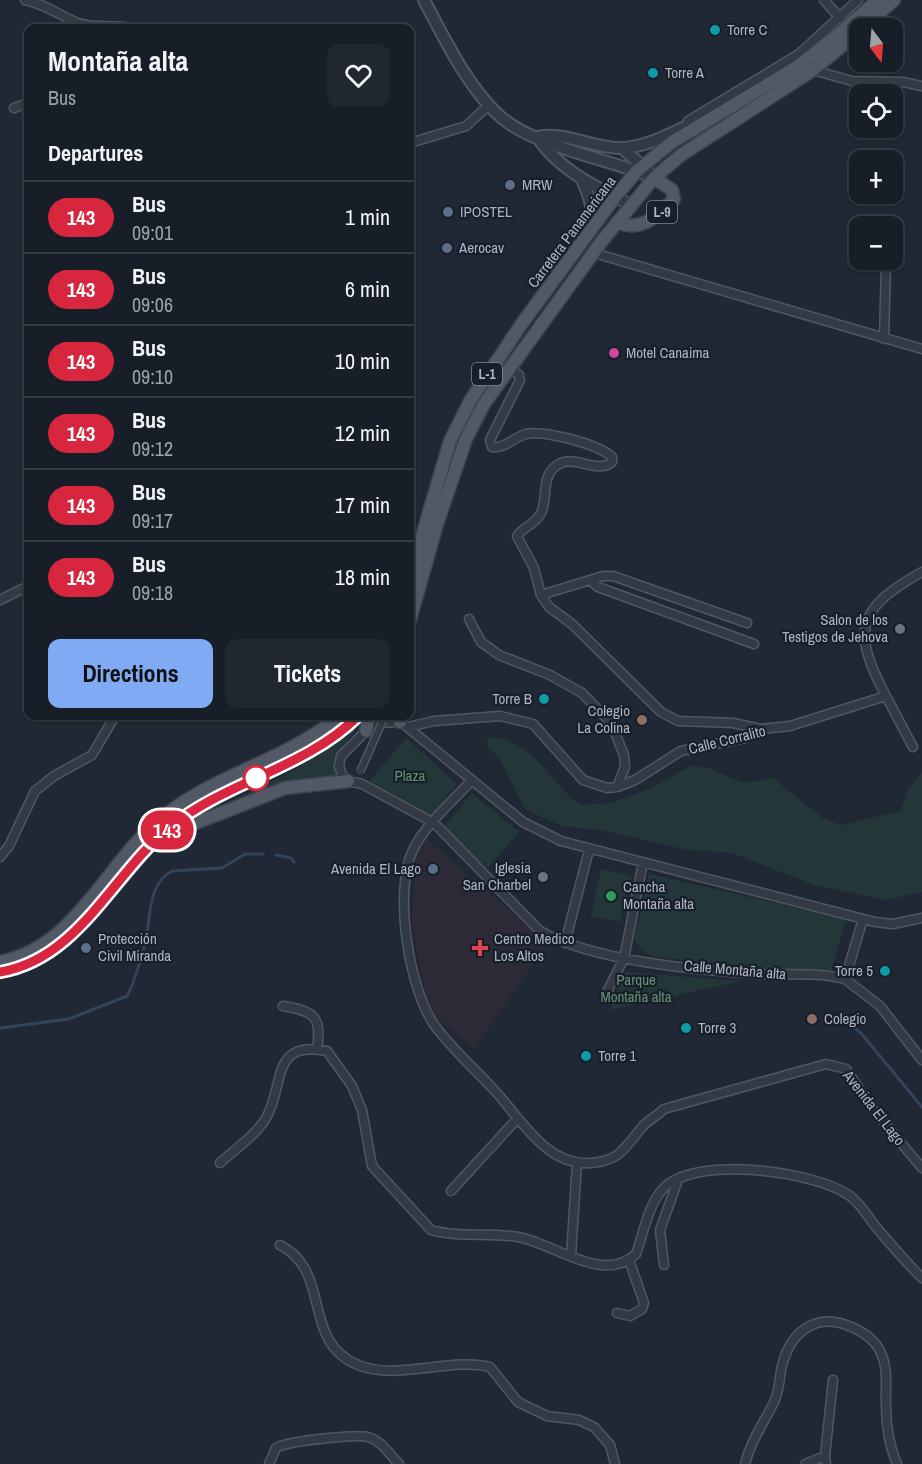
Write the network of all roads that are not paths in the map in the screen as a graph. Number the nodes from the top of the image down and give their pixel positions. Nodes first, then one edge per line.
1 (25, 0) edge
2 (424, 0) edge
3 (824, 0) edge
4 (858, 0) edge
5 (878, 0) edge
6 (894, 0) edge
7 (840, 18) junction
8 (874, 18) edge
9 (88, 24) edge
10 (849, 40) edge
11 (813, 70) junction
12 (922, 86) edge
13 (24, 104) edge
14 (489, 105) junction
15 (14, 108) dead end
16 (726, 109) junction
17 (537, 137) junction
18 (653, 140) junction
19 (414, 142) edge
20 (578, 147) junction
21 (622, 148) junction
22 (640, 168) junction
23 (579, 177) junction
24 (654, 178) junction
25 (615, 197) junction
26 (632, 205) junction
27 (617, 222) junction
28 (591, 229) junction
29 (594, 253) junction
30 (886, 270) edge
31 (884, 339) junction
32 (922, 349) edge
33 (510, 367) junction
34 (414, 563) edge
35 (922, 572) edge
36 (591, 581) junction
37 (24, 587) edge
38 (541, 596) junction
39 (0, 600) edge
40 (414, 605) edge
41 (470, 619) dead end
42 (747, 623) dead end
43 (754, 644) dead end
44 (886, 696) junction
45 (113, 720) edge
46 (333, 720) edge
47 (353, 720) edge
48 (368, 720) edge
49 (383, 720) edge
50 (399, 720) edge
51 (761, 729) junction
52 (366, 731) junction
53 (913, 747) dead end
54 (360, 772) dead end
55 (348, 781) junction
56 (471, 781) junction
57 (616, 788) junction
58 (434, 823) junction
59 (158, 837) junction
60 (590, 850) junction
61 (0, 857) edge
62 (643, 863) junction
63 (922, 918) edge
64 (863, 919) junction
65 (565, 943) junction
66 (624, 958) junction
67 (0, 962) edge
68 (0, 972) edge
69 (845, 979) junction
70 (606, 994) dead end
71 (283, 1006) dead end
72 (316, 1049) junction
73 (922, 1060) edge
74 (518, 1118) junction
75 (220, 1163) dead end
76 (577, 1163) junction
77 (922, 1168) edge
78 (678, 1180) junction
79 (452, 1191) dead end
80 (280, 1245) dead end
81 (571, 1256) junction
82 (629, 1260) junction
83 (664, 1265) dead end
84 (922, 1278) edge
85 (617, 1313) dead end
86 (833, 1380) dead end
87 (826, 1460) edge
88 (269, 1464) edge
89 (399, 1464) edge
90 (615, 1464) edge
91 (745, 1464) edge
92 (805, 1464) edge
93 (897, 1464) edge

1 - 9 street
2 - 14 street, L-9
3 - 7 street
4 - 7 street
5 - 16 main road, Carretera Panamericana / L-1
6 - 8 main road, Carretera Panamericana / L-1
7 - 18 street
10 - 11 main road, Carretera Panamericana / L-1
11 - 12 street
11 - 24 main road, Carretera Panamericana / L-1
13 - 15 street
14 - 17 street, L-9
14 - 19 street
16 - 18 street, L-9
16 - 22 main road, Carretera Panamericana / L-1
17 - 20 street, L-9
17 - 23 street, L-9
18 - 21 street, L-9
20 - 21 street, L-9
20 - 22 street, L-9
20 - 23 street, L-9
21 - 22 street, L-9
22 - 24 street, L-9
22 - 25 main road, Carretera Panamericana / L-1
23 - 25 street, L-9
23 - 28 street, L-9
24 - 26 main road, Carretera Panamericana / L-1
24 - 27 main road, L-9
25 - 26 street, L-9
25 - 28 main road, Carretera Panamericana / L-1
26 - 27 main road, Carretera Panamericana / L-1
27 - 29 main road, Carretera Panamericana / L-1
28 - 34 main road, Carretera Panamericana / L-1
29 - 31 street
29 - 33 main road, Carretera Panamericana / L-1
30 - 31 street
31 - 32 street
33 - 38 street
33 - 40 main road, Carretera Panamericana / L-1
35 - 44 street
36 - 38 street
36 - 42 street
36 - 43 street
37 - 39 street
38 - 51 street
41 - 57 street
44 - 51 street, Calle Corralito
44 - 53 street
45 - 61 street
46 - 67 main road
47 - 59 main road
48 - 52 main road
49 - 54 street, bridge
50 - 52 street
50 - 56 street
50 - 57 street
51 - 57 street, Calle Corralito
52 - 55 street
55 - 58 street, Calle Montaña alta
55 - 59 main road
56 - 58 street
56 - 60 street
58 - 65 street, Calle Montaña alta
58 - 74 street
59 - 68 main road
60 - 62 street
60 - 65 street
62 - 64 street
62 - 66 street
63 - 64 street
64 - 69 street
65 - 66 street, Calle Montaña alta
66 - 69 street, Calle Montaña alta
66 - 70 street
69 - 73 street
71 - 72 street
72 - 75 street
72 - 81 street
74 - 76 street
74 - 79 street
76 - 77 street, Avenida El Lago
76 - 81 street
78 - 82 street
78 - 83 street
78 - 84 street
80 - 90 street
81 - 82 street
82 - 85 street
86 - 87 street
87 - 92 street
88 - 89 street
91 - 93 street

